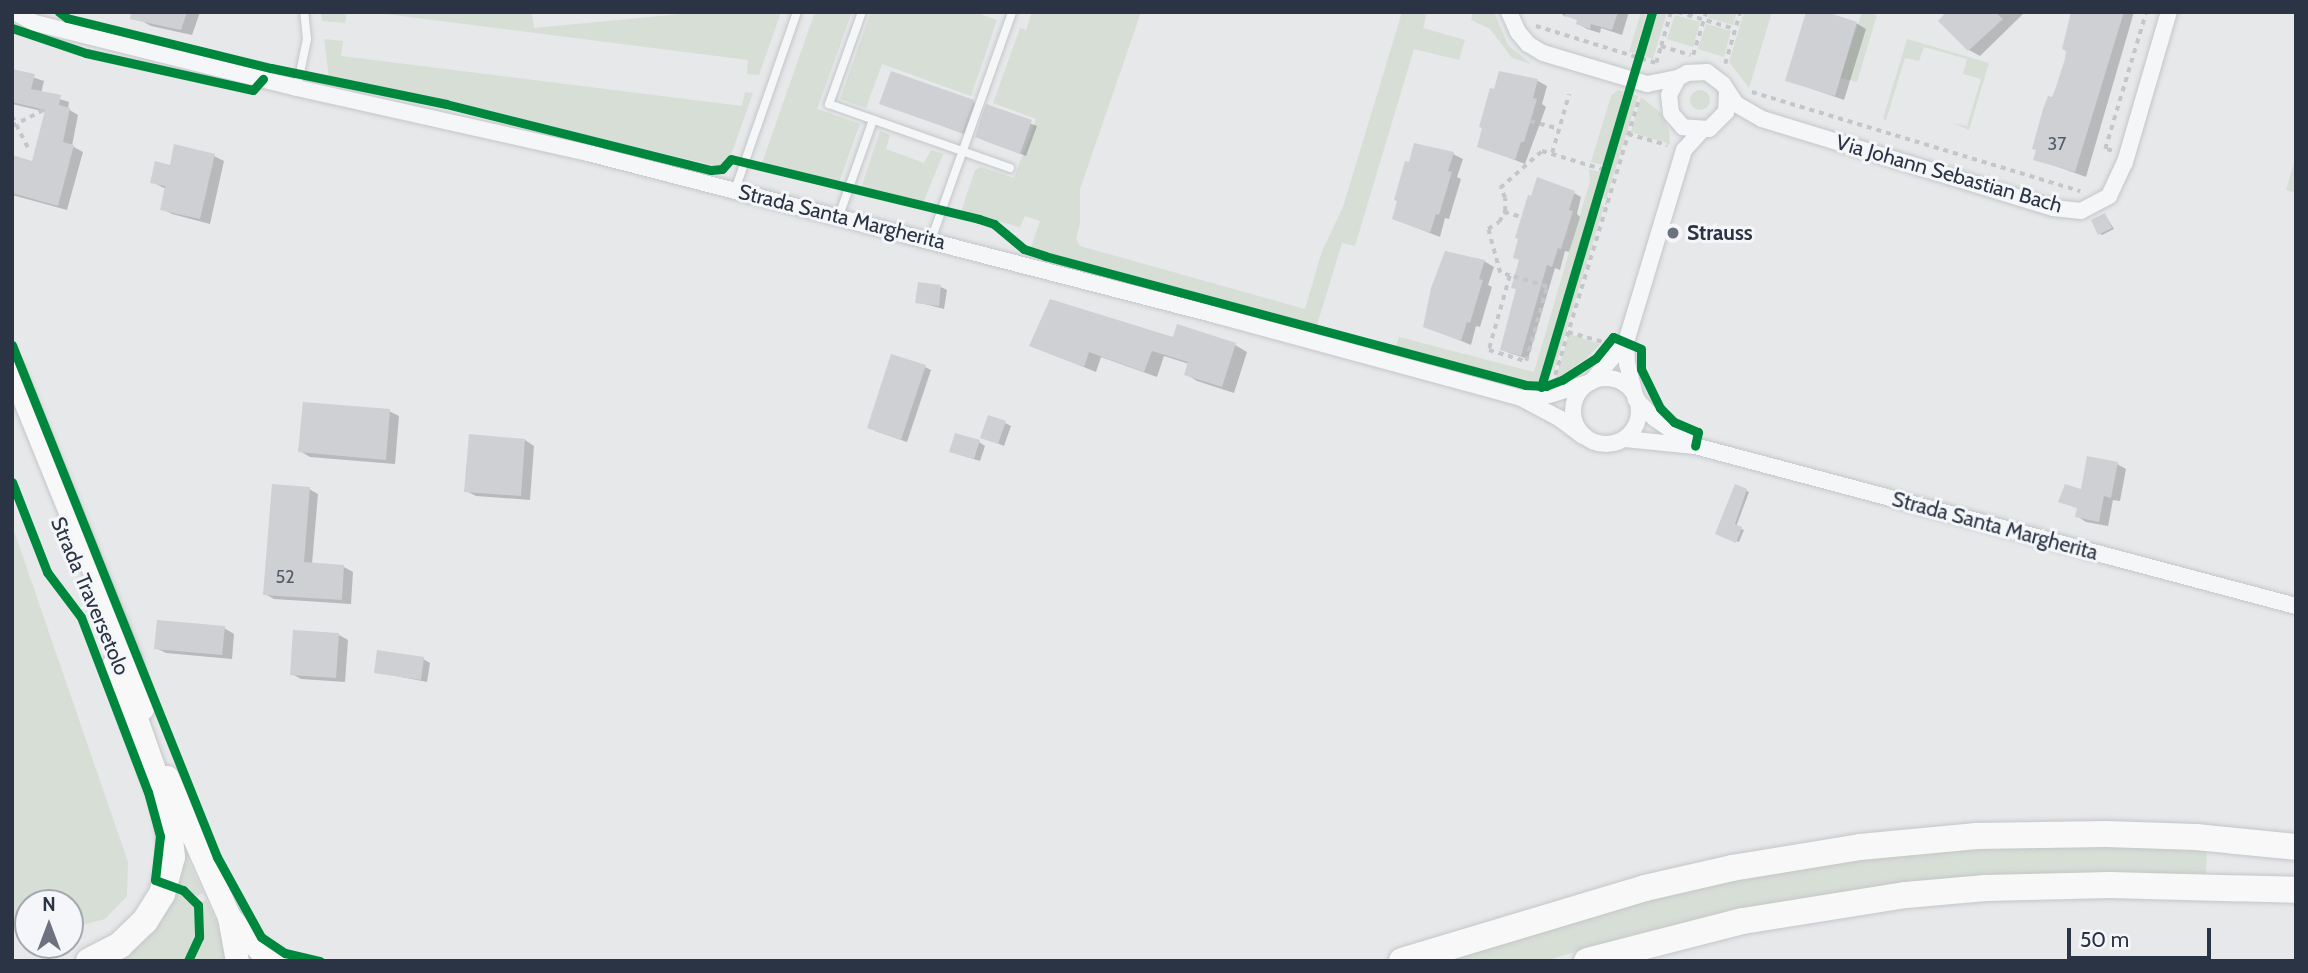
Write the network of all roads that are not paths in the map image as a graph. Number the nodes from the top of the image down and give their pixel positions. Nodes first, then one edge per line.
1 (14, 12) edge
2 (304, 12) edge
3 (797, 12) edge
4 (862, 12) edge
5 (1012, 12) edge
6 (1509, 12) edge
7 (2169, 12) edge
8 (37, 18) edge
9 (1678, 78) junction
10 (1636, 85) junction
11 (297, 88) junction
12 (1727, 93) junction
13 (1668, 104) junction
14 (1762, 119) junction
15 (873, 120) junction
16 (1722, 120) junction
17 (1676, 121) junction
18 (1700, 131) junction
19 (1676, 148) junction
20 (963, 151) junction
21 (1010, 168) dead end
22 (735, 190) junction
23 (839, 216) junction
24 (931, 240) junction
25 (1620, 340) junction
26 (12, 369) edge
27 (1591, 382) junction
28 (1521, 398) junction
29 (1636, 399) junction
30 (12, 405) edge
31 (1584, 436) junction
32 (1625, 439) junction
33 (1695, 446) junction
34 (2296, 606) edge
35 (116, 665) junction
36 (141, 706) junction
37 (2296, 847) edge
38 (2296, 890) edge
39 (229, 917) junction
40 (89, 961) edge
41 (237, 961) edge
42 (277, 961) edge
43 (1402, 961) edge
44 (1587, 961) edge

1 - 8 street, Strada Santa Margherita
2 - 11 lane
3 - 22 lane
4 - 15 lane
5 - 20 lane
6 - 10 street
7 - 14 street, Via Johann Sebastian Bach
8 - 11 street, Strada Santa Margherita
9 - 10 street
9 - 12 street
9 - 13 street
10 - 13 street
11 - 22 street, Strada Santa Margherita
12 - 14 street, Via Johann Sebastian Bach
12 - 16 street
13 - 17 street
14 - 16 street, Via Johann Sebastian Bach
15 - 20 lane
15 - 23 lane
16 - 18 street
17 - 18 street
17 - 19 street
18 - 19 street
19 - 25 street
20 - 21 lane
20 - 24 lane
22 - 23 street, Strada Santa Margherita
23 - 24 street, Strada Santa Margherita
24 - 28 street, Strada Santa Margherita
25 - 27 street
25 - 29 street
26 - 36 main road, Strada Traversetolo
27 - 28 street, Strada Santa Margherita
27 - 29 street, Strada Santa Margherita
27 - 31 street
28 - 31 street, Strada Santa Margherita
29 - 32 street
29 - 33 street, Strada Santa Margherita
30 - 35 main road, Strada Traversetolo
31 - 32 street, Strada Santa Margherita
32 - 33 street, Strada Santa Margherita
33 - 34 street, Strada Santa Margherita
35 - 36 main road, Strada Traversetolo
35 - 40 highway
36 - 39 main road, Strada Traversetolo
37 - 43 highway
38 - 44 highway
39 - 41 main road
39 - 42 main road

